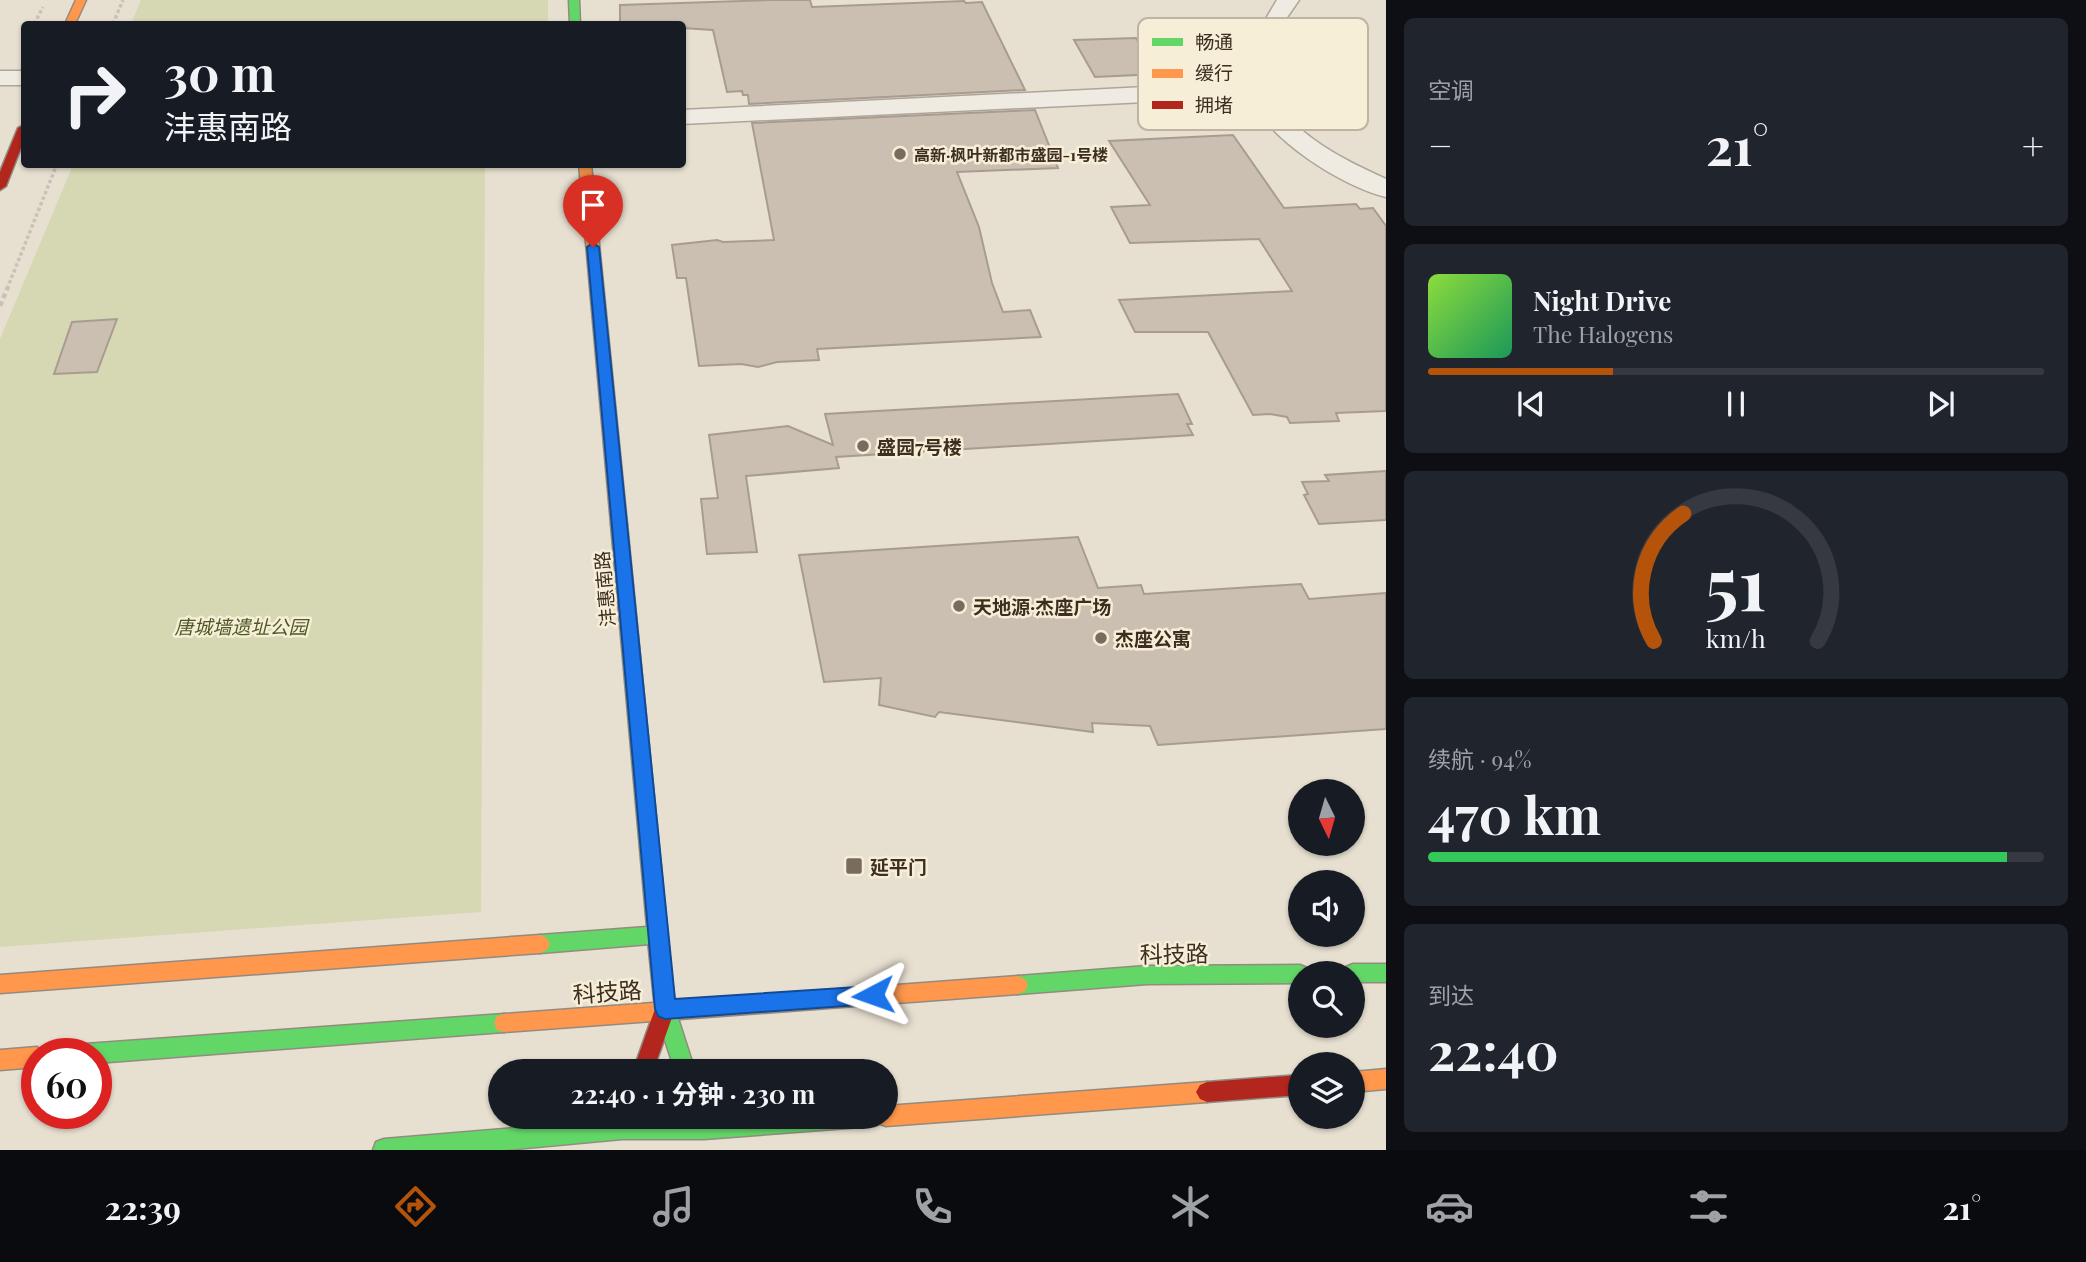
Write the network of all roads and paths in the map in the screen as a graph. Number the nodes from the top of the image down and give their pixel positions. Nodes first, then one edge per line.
1 (46, 0) edge
2 (81, 0) edge
3 (123, 0) edge
4 (574, 0) edge
5 (1288, 0) edge
6 (1277, 18) edge
7 (36, 21) edge
8 (71, 21) edge
9 (114, 21) edge
10 (575, 21) edge
11 (0, 78) edge
12 (21, 78) edge
13 (1138, 95) edge
14 (686, 117) edge
15 (1289, 130) edge
16 (21, 135) edge
17 (55, 168) edge
18 (585, 168) edge
19 (0, 186) edge
20 (1386, 189) edge
21 (0, 306) edge
22 (658, 935) junction
23 (1365, 973) edge
24 (1386, 973) edge
25 (1288, 974) edge
26 (0, 984) edge
27 (665, 1009) junction
28 (112, 1052) edge
29 (21, 1058) edge
30 (647, 1059) edge
31 (681, 1059) edge
32 (0, 1060) edge
33 (1386, 1079) edge
34 (1365, 1081) edge
35 (1288, 1086) edge
36 (898, 1115) edge
37 (571, 1129) edge
38 (621, 1129) edge
39 (624, 1129) edge
40 (703, 1129) edge
41 (384, 1150) edge
42 (612, 1150) edge
43 (623, 1150) edge
44 (706, 1150) edge

1 - 7 path
2 - 8 main road
3 - 9 path
4 - 10 main road
5 - 6 street
11 - 12 street
13 - 14 street
15 - 20 street
16 - 19 main road
17 - 21 path
18 - 22 main road, 沣惠南路
22 - 26 main road
22 - 27 main road, 沣惠南路
23 - 24 main road
25 - 27 main road, 科技路
27 - 28 main road, 科技路
27 - 30 main road, 沣惠南路
27 - 31 main road, 沣惠南路
29 - 32 main road
33 - 34 main road
35 - 36 main road
37 - 41 main road
38 - 42 main road
39 - 43 main road
40 - 44 main road

